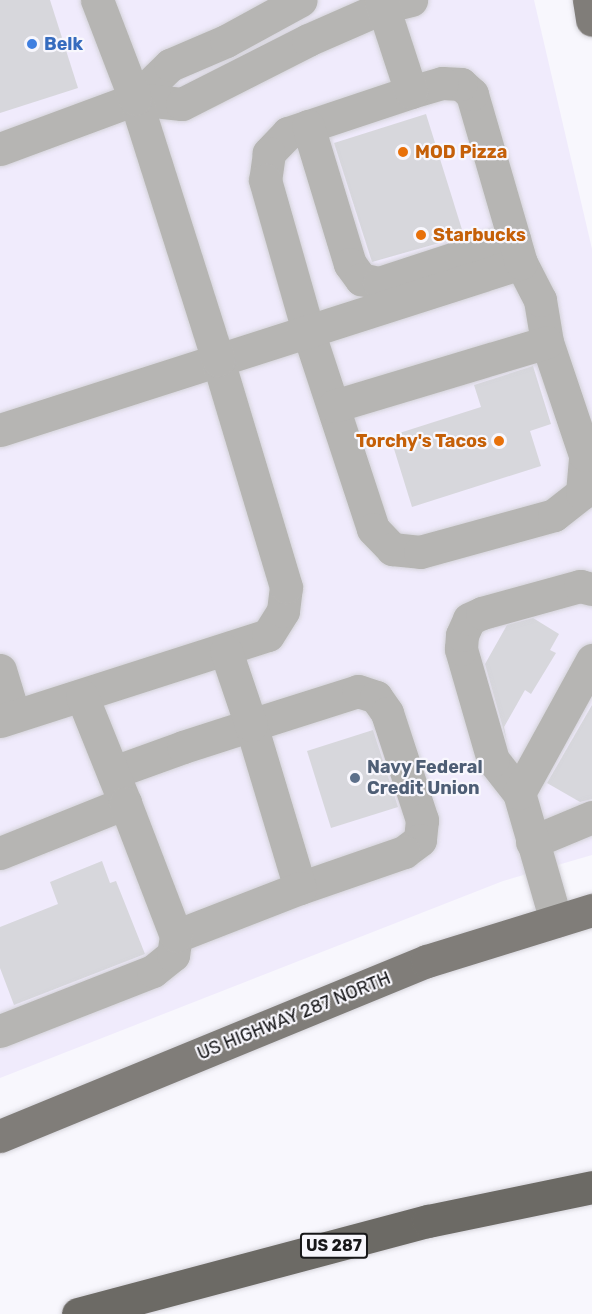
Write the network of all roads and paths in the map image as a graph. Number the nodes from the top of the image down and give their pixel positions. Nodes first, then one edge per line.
1 (97, 0) edge
2 (301, 0) edge
3 (589, 0) edge
4 (392, 2) edge
5 (592, 20) edge
6 (411, 92) junction
7 (135, 99) junction
8 (308, 126) junction
9 (0, 149) edge
10 (518, 251) junction
11 (309, 334) junction
12 (548, 342) junction
13 (218, 360) junction
14 (334, 406) junction
15 (0, 430) edge
16 (592, 589) edge
17 (226, 651) junction
18 (592, 660) edge
19 (0, 669) edge
20 (82, 696) junction
21 (7, 718) edge
22 (250, 725) junction
23 (114, 772) junction
24 (519, 793) junction
25 (125, 803) junction
26 (592, 817) edge
27 (532, 842) junction
28 (0, 853) edge
29 (300, 888) junction
30 (592, 910) edge
31 (556, 921) junction
32 (176, 936) junction
33 (0, 1030) edge
34 (0, 1136) edge
35 (592, 1187) edge
36 (78, 1314) edge

1 - 7 lane
2 - 7 lane
3 - 5 main road
4 - 6 lane
4 - 7 lane
6 - 8 lane
6 - 10 lane
7 - 9 lane
7 - 13 lane
8 - 10 lane
8 - 11 lane
10 - 11 lane
10 - 12 lane
11 - 13 lane
11 - 14 lane
12 - 14 lane
12 - 14 lane
13 - 15 lane
13 - 17 lane
16 - 24 lane
17 - 20 lane
17 - 22 lane
18 - 24 lane
19 - 21 lane
20 - 21 lane
20 - 23 lane
22 - 23 lane
22 - 29 lane
22 - 29 lane
23 - 25 lane
24 - 27 lane
25 - 28 lane
25 - 32 lane
26 - 27 lane
27 - 31 lane
29 - 32 lane
30 - 31 main road, US HIGHWAY 287 NORTH
31 - 34 main road, US HIGHWAY 287 NORTH
32 - 33 lane
35 - 36 highway, US 287

